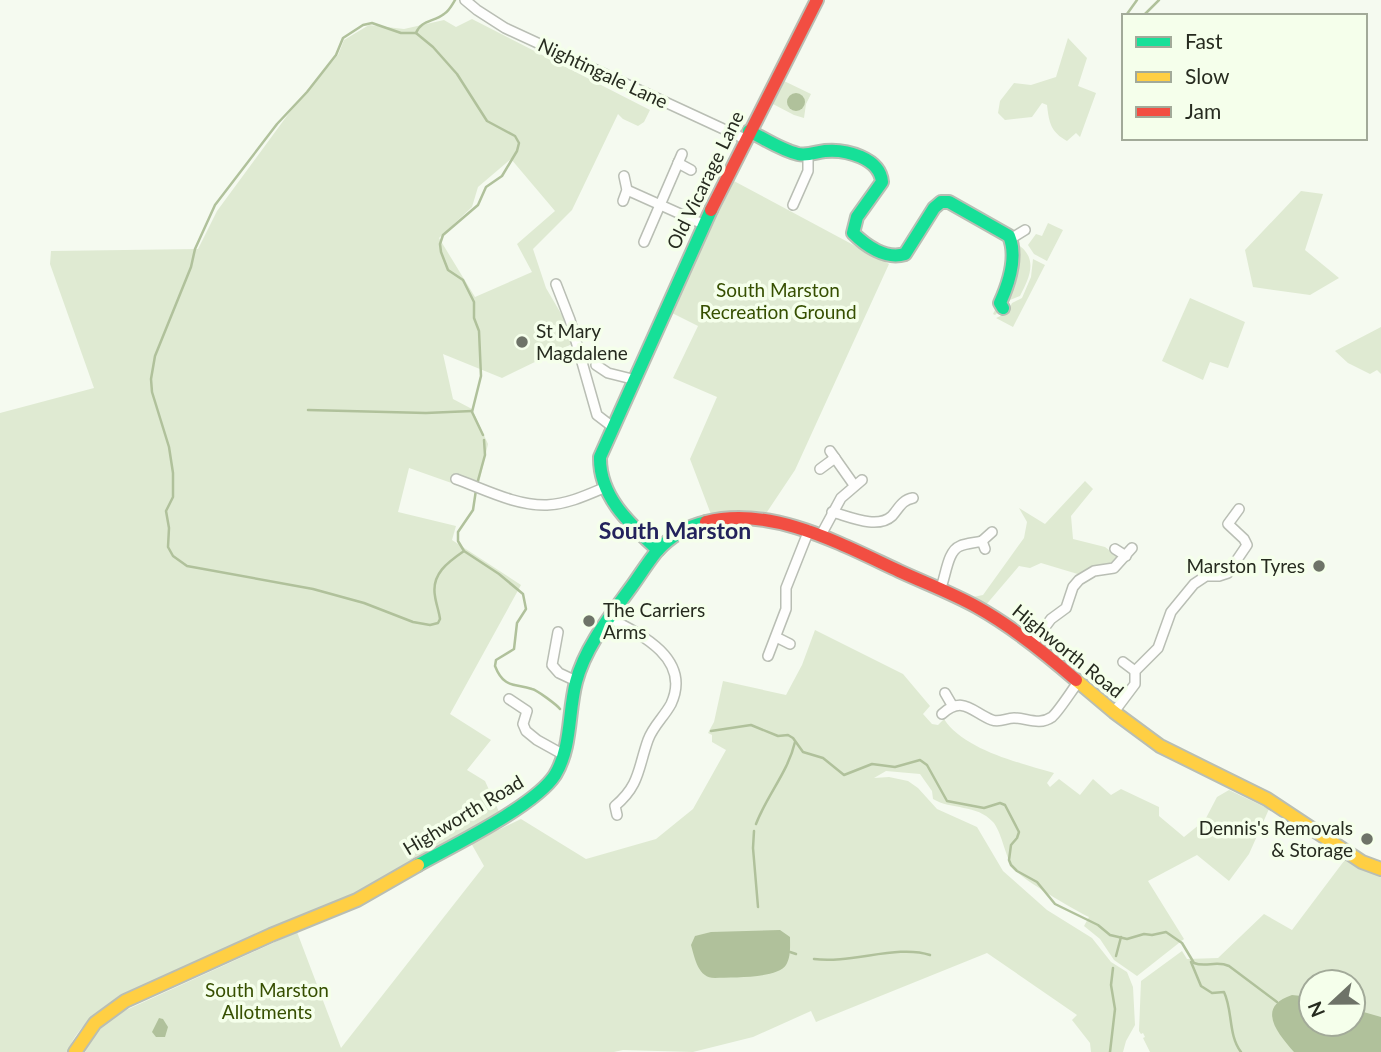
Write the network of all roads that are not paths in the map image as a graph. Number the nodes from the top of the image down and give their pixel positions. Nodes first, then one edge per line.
1 (466, 0) edge
2 (817, 0) edge
3 (747, 135) junction
4 (808, 155) junction
5 (691, 170) dead end
6 (624, 176) dead end
7 (626, 190) junction
8 (624, 201) dead end
9 (660, 204) junction
10 (793, 205) dead end
11 (705, 225) junction
12 (1025, 230) dead end
13 (1012, 238) junction
14 (644, 242) dead end
15 (556, 284) dead end
16 (1003, 308) dead end
17 (596, 365) dead end
18 (636, 380) junction
19 (614, 428) junction
20 (820, 470) dead end
21 (456, 479) dead end
22 (606, 487) junction
23 (906, 497) dead end
24 (1239, 509) dead end
25 (832, 512) junction
26 (992, 532) dead end
27 (815, 533) junction
28 (1115, 549) dead end
29 (658, 550) junction
30 (940, 590) junction
31 (609, 618) junction
32 (558, 632) dead end
33 (776, 637) junction
34 (1033, 643) junction
35 (790, 644) dead end
36 (768, 656) dead end
37 (1123, 662) dead end
38 (1135, 671) junction
39 (576, 681) junction
40 (1079, 681) junction
41 (946, 693) dead end
42 (509, 699) dead end
43 (952, 705) junction
44 (1114, 712) junction
45 (942, 714) dead end
46 (565, 755) junction
47 (613, 808) dead end
48 (1381, 869) edge
49 (75, 1052) edge

1 - 3 street, Nightingale Lane
2 - 3 street, Old Vicarage Lane
3 - 4 street
3 - 11 street, Old Vicarage Lane
4 - 10 street
4 - 13 street
5 - 9 street
6 - 7 street
7 - 8 street
7 - 9 street
9 - 11 street
9 - 14 street
11 - 18 street, Old Vicarage Lane
12 - 13 street
13 - 16 street
15 - 19 street
17 - 18 street
18 - 19 street, Old Vicarage Lane
19 - 22 street, Old Vicarage Lane
20 - 25 street
21 - 22 street
22 - 29 street, Old Vicarage Lane
23 - 25 street
24 - 38 street
25 - 27 street
26 - 30 street
27 - 29 street, Highworth Road
27 - 30 street, Highworth Road
27 - 33 street
28 - 34 street
29 - 31 street, Highworth Road
30 - 34 street, Highworth Road
31 - 39 street, Highworth Road
31 - 47 street
32 - 39 street
33 - 35 street
33 - 36 street
34 - 40 street, Highworth Road
37 - 38 street
38 - 44 street
39 - 46 street, Highworth Road
40 - 43 street
40 - 44 street, Highworth Road
41 - 43 street
42 - 46 street
43 - 45 street
44 - 48 street, Highworth Road
46 - 49 street, Highworth Road

